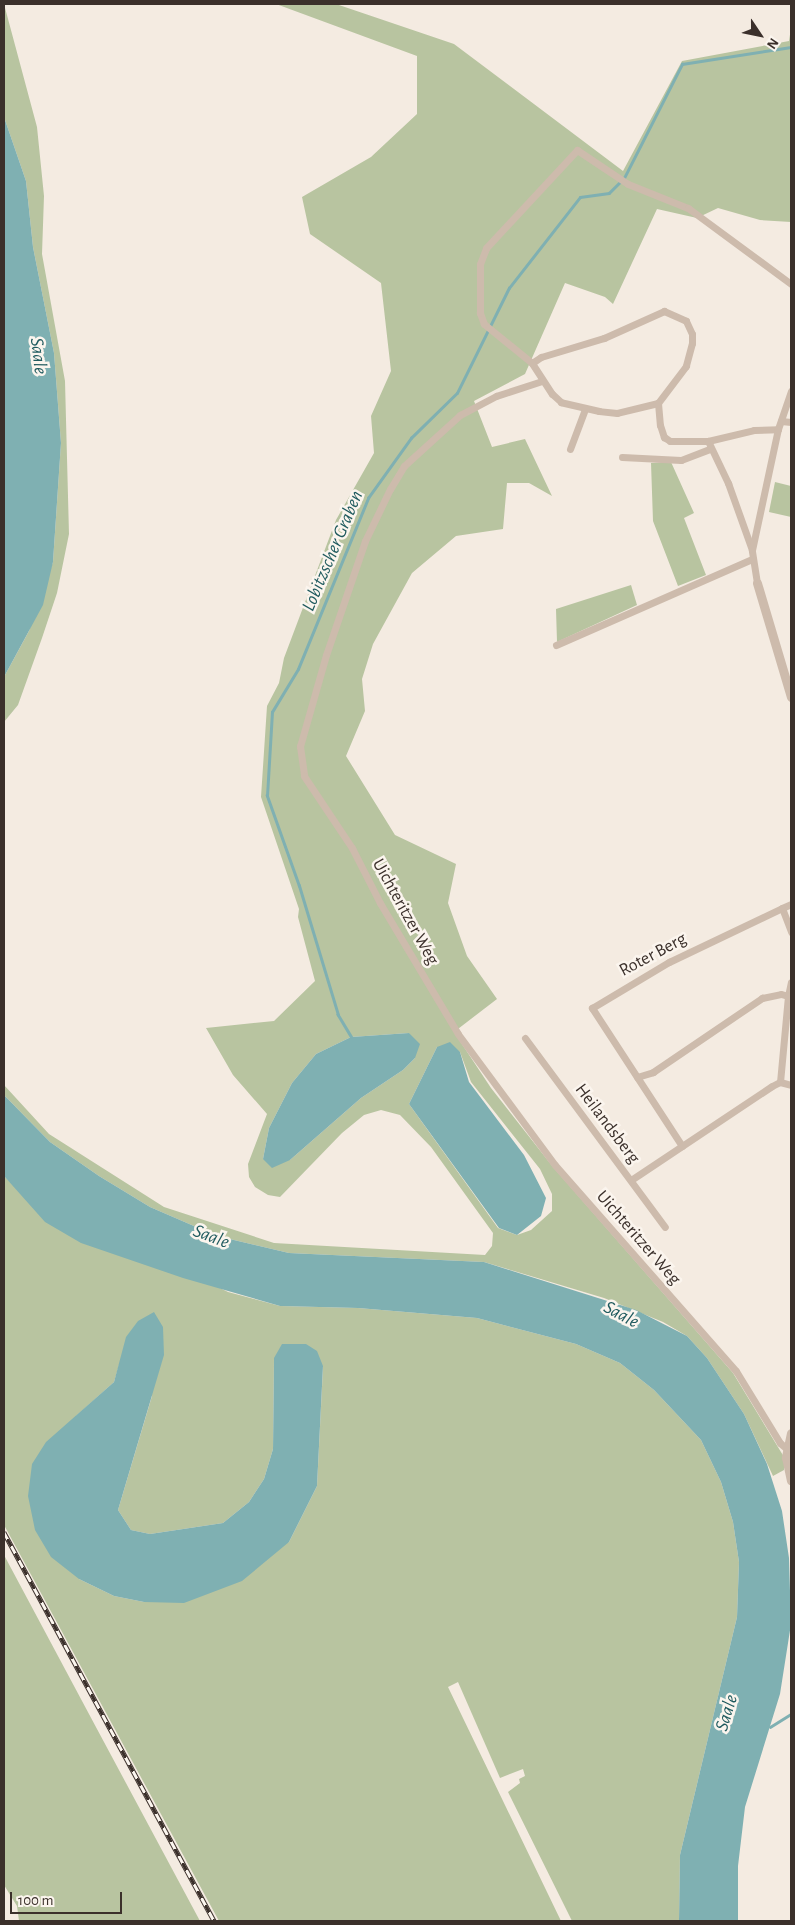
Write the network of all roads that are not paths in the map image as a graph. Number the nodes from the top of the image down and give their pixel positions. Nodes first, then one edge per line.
1 (791, 284) edge
2 (532, 363) junction
3 (542, 381) junction
4 (791, 391) edge
5 (658, 403) junction
6 (586, 410) junction
7 (781, 420) junction
8 (791, 422) edge
9 (778, 429) junction
10 (709, 445) junction
11 (570, 450) dead end
12 (622, 457) dead end
13 (752, 550) junction
14 (752, 562) junction
15 (757, 583) joint
16 (556, 645) dead end
17 (791, 695) edge
18 (791, 904) edge
19 (782, 908) junction
20 (791, 932) edge
21 (791, 982) edge
22 (788, 996) junction
23 (525, 1038) dead end
24 (637, 1077) junction
25 (780, 1082) junction
26 (791, 1085) edge
27 (682, 1146) junction
28 (631, 1180) junction
29 (665, 1227) dead end
30 (791, 1433) edge
31 (788, 1449) junction
32 (791, 1480) edge

1 - 2 street
2 - 3 street
2 - 5 street
3 - 6 street
3 - 31 street, Uichteritzer Weg
4 - 7 street
5 - 6 street
5 - 10 street
6 - 11 street
7 - 8 street
7 - 9 street
9 - 10 street
9 - 13 street
10 - 12 street
10 - 13 street
13 - 14 street
14 - 15 street
14 - 16 street
15 - 17 street
18 - 19 street
19 - 20 street
19 - 24 street, Roter Berg
21 - 22 street
22 - 24 street
22 - 25 street
23 - 28 street, Heilandsberg
24 - 27 street, Roter Berg
25 - 26 street
25 - 27 street
27 - 28 street
28 - 29 street, Heilandsberg
30 - 31 street
31 - 32 street

